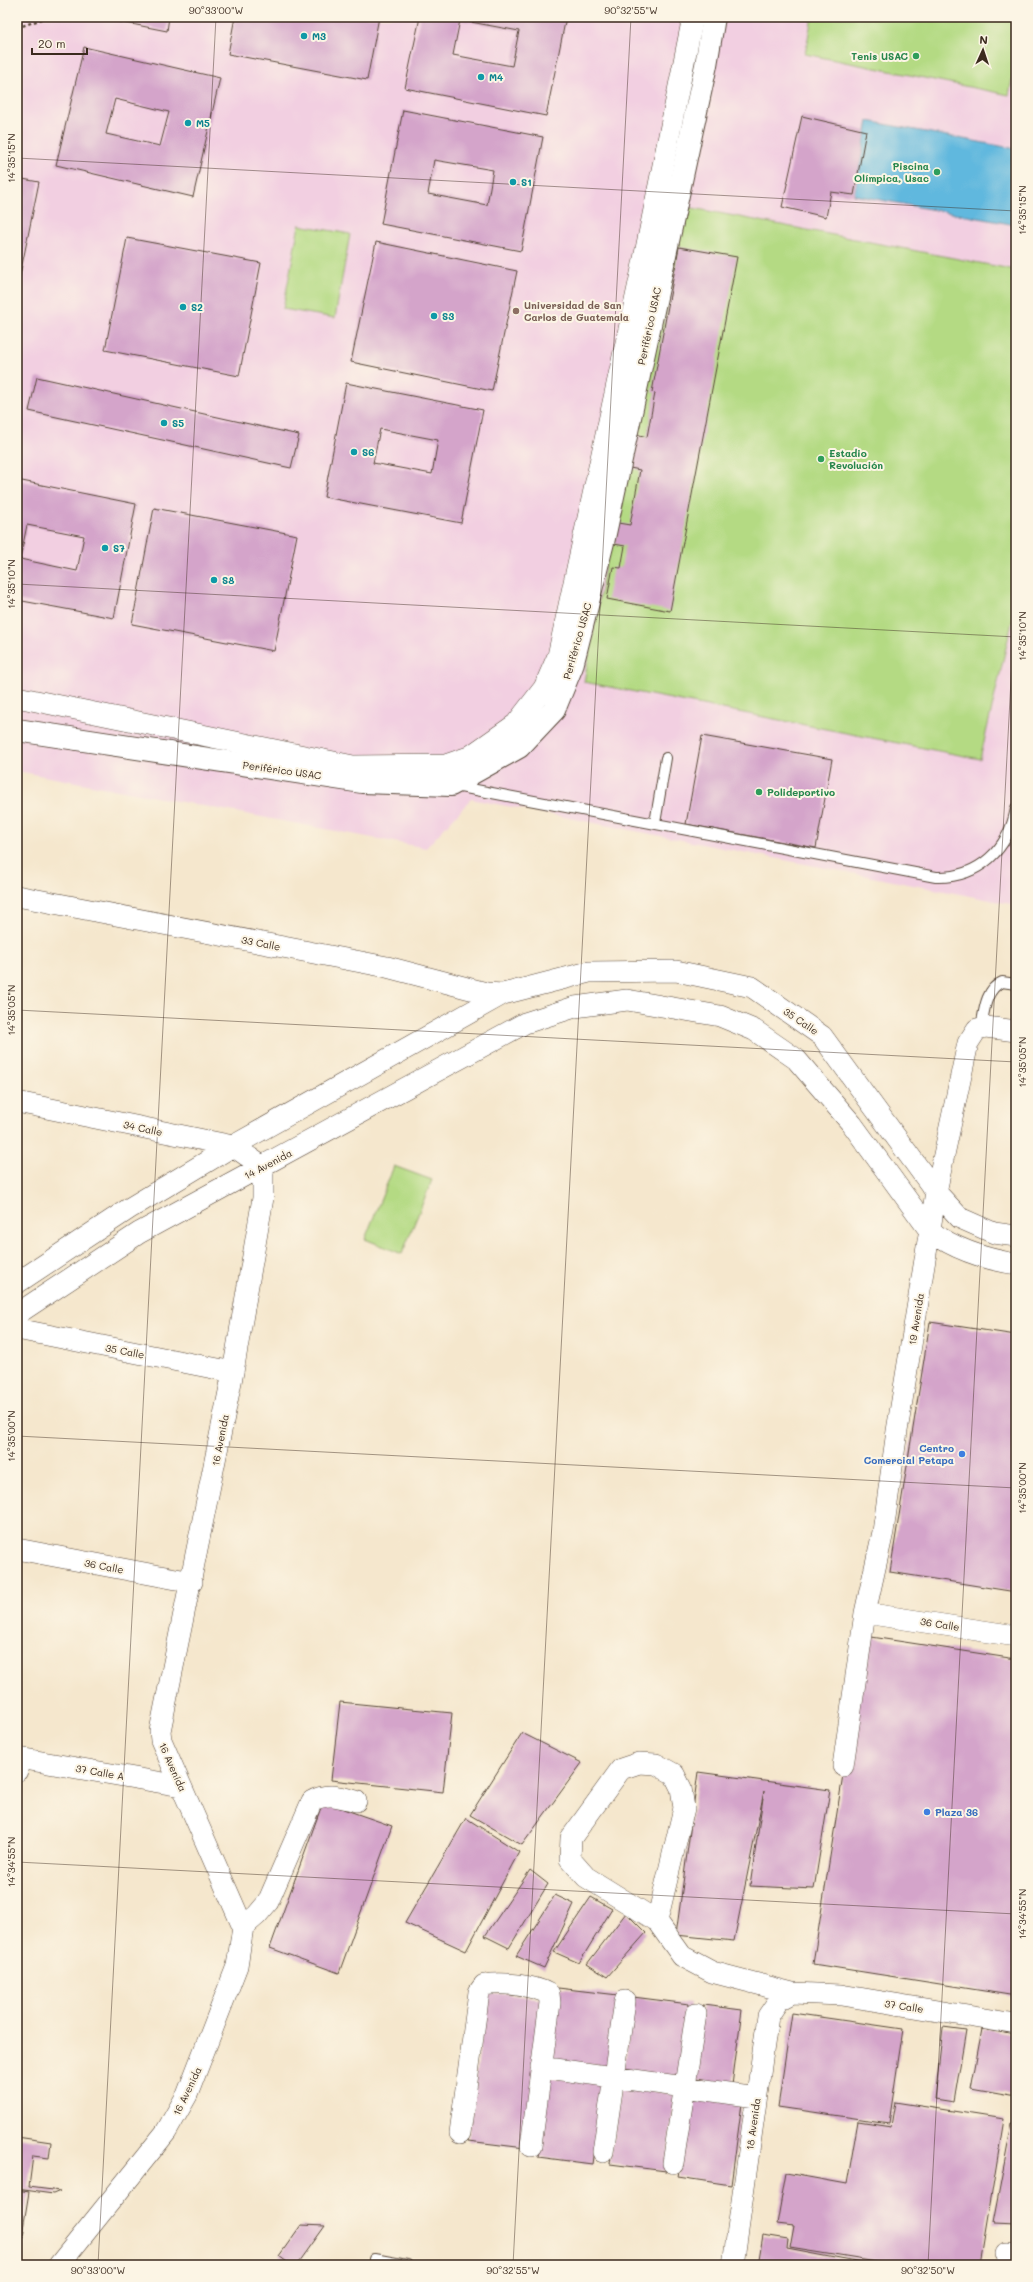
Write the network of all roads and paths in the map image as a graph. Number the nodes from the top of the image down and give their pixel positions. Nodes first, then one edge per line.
1 (47, 17) edge
2 (693, 17) edge
3 (714, 17) edge
4 (17, 28) edge
5 (17, 697) edge
6 (17, 730) edge
7 (666, 758) dead end
8 (451, 785) junction
9 (1016, 808) edge
10 (655, 823) junction
11 (17, 896) edge
12 (1016, 984) edge
13 (503, 994) junction
14 (979, 1028) junction
15 (1016, 1031) edge
16 (17, 1102) edge
17 (233, 1146) junction
18 (263, 1167) junction
19 (936, 1192) junction
20 (930, 1231) junction
21 (1016, 1236) edge
22 (1016, 1264) edge
23 (17, 1283) edge
24 (17, 1314) edge
25 (17, 1329) edge
26 (233, 1372) junction
27 (17, 1549) edge
28 (192, 1582) junction
29 (865, 1613) junction
30 (1016, 1636) edge
31 (18, 1764) edge
32 (843, 1766) dead end
33 (181, 1786) junction
34 (356, 1801) dead end
35 (657, 1921) junction
36 (243, 1926) junction
37 (792, 1993) junction
38 (625, 2001) dead end
39 (696, 2014) dead end
40 (1016, 2024) edge
41 (541, 2067) junction
42 (614, 2077) junction
43 (684, 2086) junction
44 (756, 2097) junction
45 (460, 2133) dead end
46 (531, 2146) dead end
47 (603, 2152) dead end
48 (673, 2163) dead end
49 (374, 2259) dead end
50 (59, 2265) edge
51 (408, 2265) edge
52 (733, 2265) edge

1 - 4 path
2 - 5 street, Periférico USAC
3 - 8 street, Periférico USAC
6 - 8 street, Periférico USAC
7 - 10 lane
8 - 10 lane
9 - 10 lane
11 - 13 street, 33 Calle
12 - 14 lane
13 - 17 street
13 - 19 street, 35 Calle
14 - 15 street
14 - 19 street, 19 Avenida
16 - 17 street, 34 Calle
17 - 18 street, 34 Calle
17 - 23 street
18 - 20 street, 14 Avenida
18 - 24 street, 14 Avenida
18 - 26 street, 16 Avenida
19 - 20 street, 19 Avenida
19 - 21 street, 35 Calle
20 - 22 street
20 - 29 street, 19 Avenida
25 - 26 street, 35 Calle
26 - 28 street, 16 Avenida
27 - 28 street, 36 Calle
28 - 33 street, 16 Avenida
29 - 30 street, 36 Calle
29 - 32 street, 19 Avenida
31 - 33 street, 37 Calle A
33 - 36 street, 16 Avenida
34 - 36 street
35 - 35 street
35 - 37 street, 37 Calle
36 - 50 street, 16 Avenida
37 - 40 street, 37 Calle
37 - 44 street, 18 Avenida
38 - 42 street
39 - 43 street
41 - 42 street
41 - 45 street
41 - 46 street
42 - 43 street
42 - 47 street
43 - 44 street
43 - 48 street
44 - 52 street, 18 Avenida
49 - 51 lane

